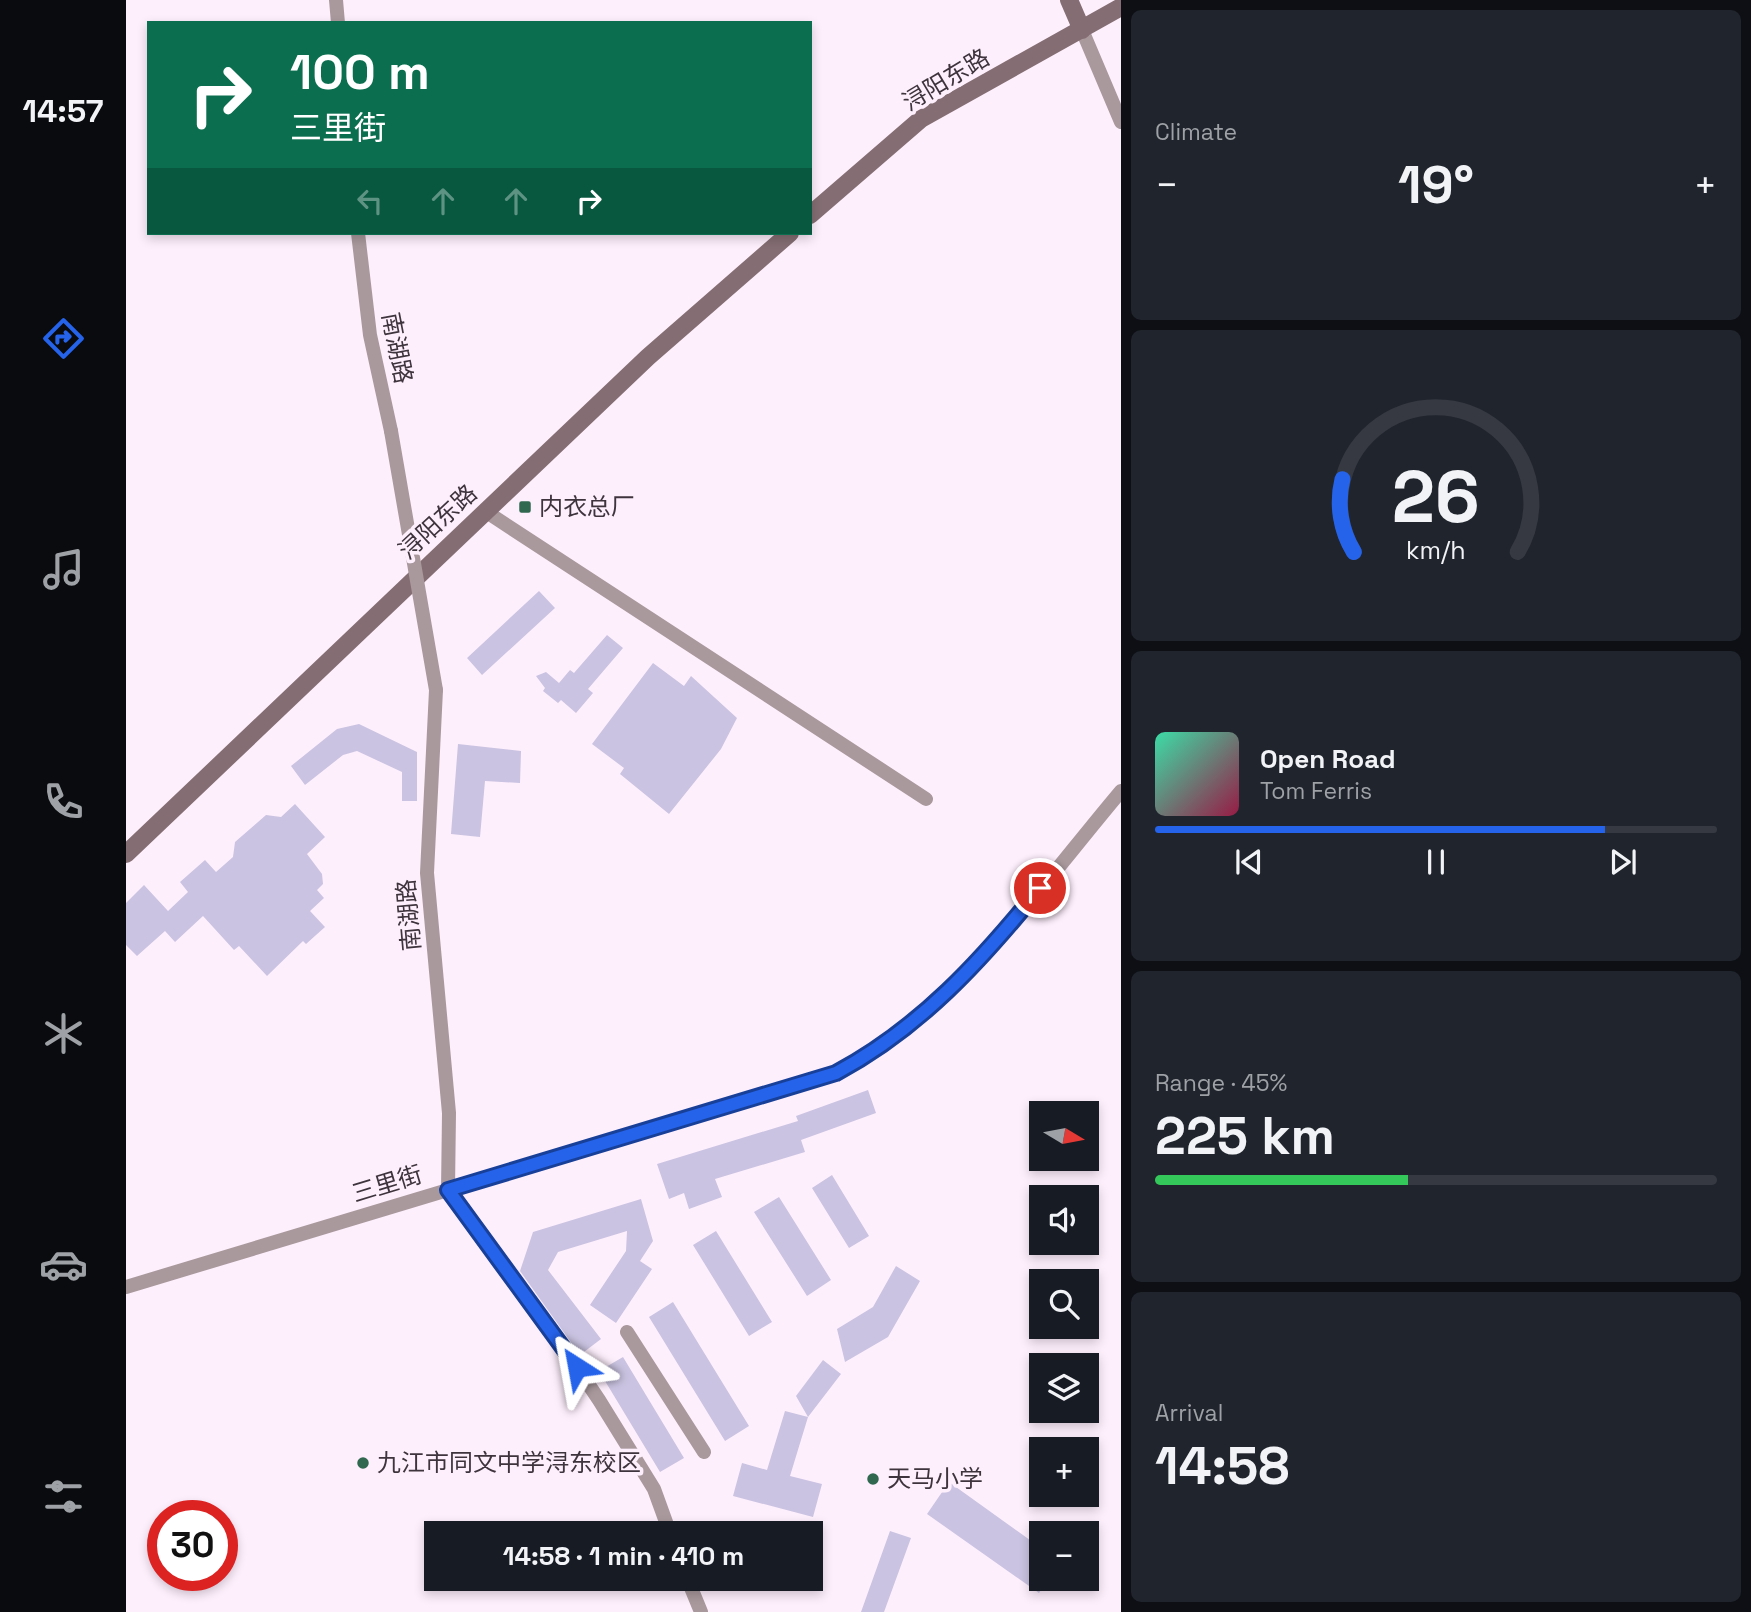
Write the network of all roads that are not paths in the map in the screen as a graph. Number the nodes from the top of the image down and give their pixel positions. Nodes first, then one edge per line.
1 (336, 0) edge
2 (1069, 0) edge
3 (1121, 7) edge
4 (338, 21) edge
5 (1082, 30) junction
6 (1121, 122) edge
7 (812, 213) edge
8 (358, 235) edge
9 (788, 235) edge
10 (485, 511) junction
11 (1121, 791) edge
12 (926, 799) dead end
13 (126, 854) edge
14 (448, 1190) junction
15 (126, 1287) edge
16 (627, 1332) dead end
17 (704, 1452) dead end
18 (666, 1521) edge
19 (692, 1591) edge
20 (701, 1612) edge

1 - 4 street
2 - 5 main road
3 - 5 main road, 浔阳东路
5 - 6 street
5 - 7 main road, 浔阳东路
8 - 14 street, 南湖路, bridge
9 - 10 main road, 浔阳东路
10 - 12 street
10 - 13 main road, 浔阳东路
11 - 14 street, 三里街
14 - 15 street, 三里街
14 - 18 street
16 - 17 street
19 - 20 street

